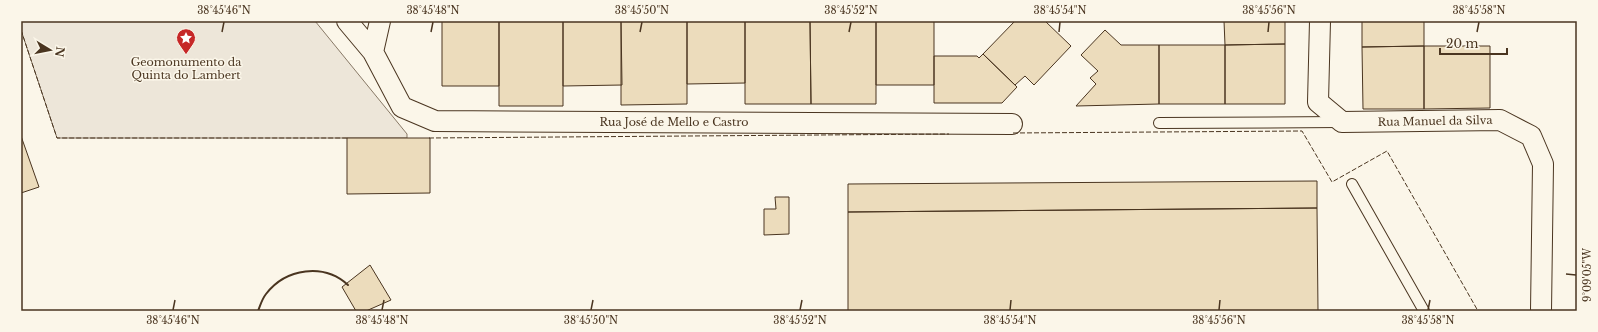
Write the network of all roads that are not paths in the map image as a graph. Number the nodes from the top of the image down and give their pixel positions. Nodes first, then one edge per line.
1 (347, 21) edge
2 (380, 21) edge
3 (1320, 21) edge
4 (373, 52) junction
5 (1342, 122) junction
6 (1159, 123) dead end
7 (1012, 124) dead end
8 (1352, 184) dead end
9 (1424, 311) edge
10 (1541, 311) edge

1 - 4 street, Rua José de Mello e Castro
2 - 4 street
3 - 5 street
4 - 7 street, Rua José de Mello e Castro
5 - 6 lane
5 - 10 street, Rua Manuel da Silva
8 - 9 lane

